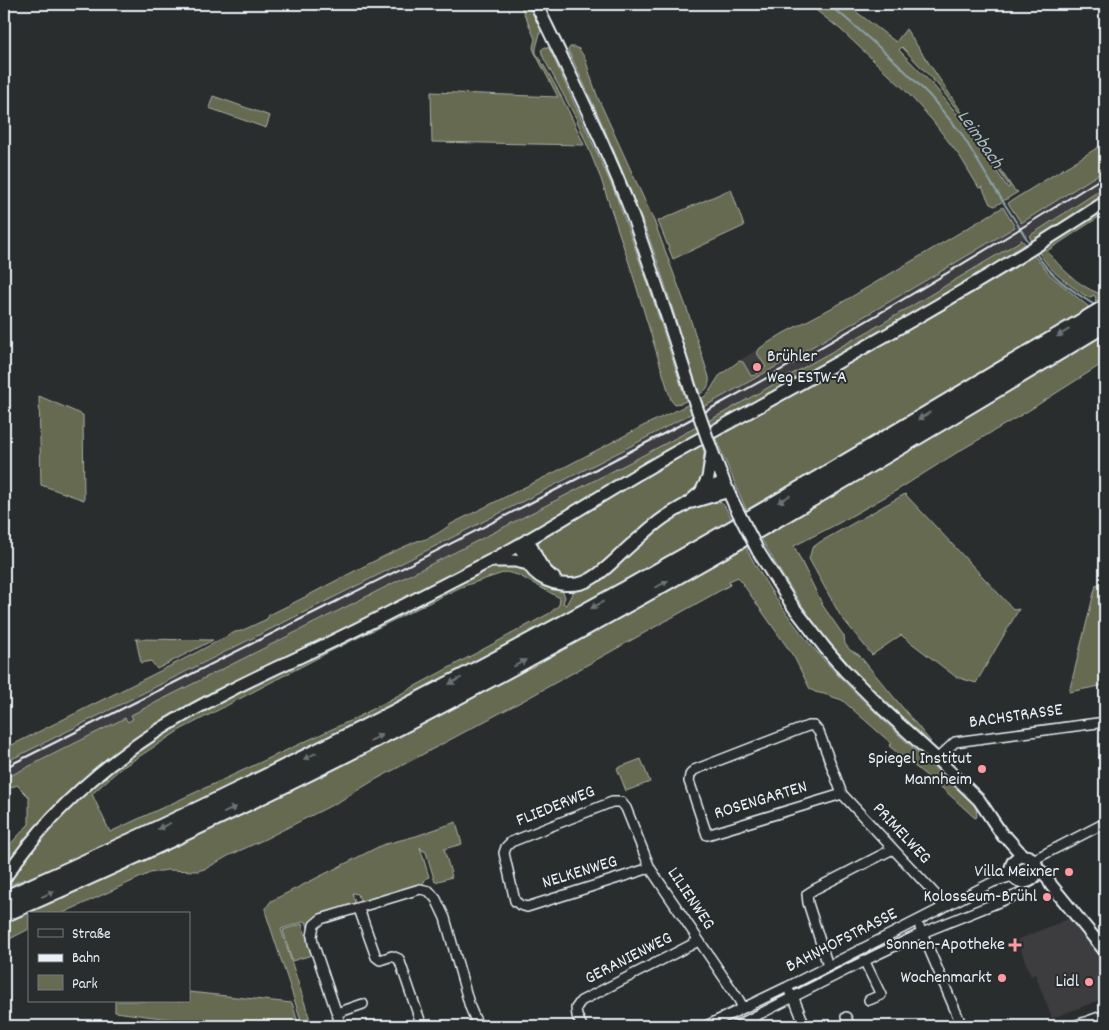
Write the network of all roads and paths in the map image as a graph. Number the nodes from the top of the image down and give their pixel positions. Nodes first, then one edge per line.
1 (536, 4) edge
2 (1105, 202) edge
3 (1105, 308) edge
4 (1105, 324) edge
5 (711, 447) junction
6 (726, 487) junction
7 (701, 492) junction
8 (686, 504) junction
9 (524, 542) junction
10 (490, 561) junction
11 (528, 564) junction
12 (561, 584) junction
13 (1105, 722) edge
14 (814, 726) joint
15 (937, 759) junction
16 (842, 794) junction
17 (621, 802) joint
18 (1105, 823) edge
19 (893, 849) junction
20 (1024, 867) junction
21 (650, 868) junction
22 (4, 879) edge
23 (1024, 892) dead end
24 (4, 899) edge
25 (520, 906) joint
26 (359, 908) junction
27 (943, 908) junction
28 (4, 914) edge
29 (917, 921) junction
30 (922, 933) junction
31 (698, 941) junction
32 (1105, 951) edge
33 (864, 960) junction
34 (828, 966) junction
35 (787, 987) junction
36 (793, 997) junction
37 (869, 1000) dead end
38 (363, 1004) dead end
39 (743, 1008) junction
40 (337, 1013) junction
41 (1105, 1015) edge
42 (341, 1026) edge
43 (422, 1026) edge
44 (478, 1026) edge
45 (582, 1026) edge
46 (706, 1026) edge
47 (736, 1026) edge
48 (806, 1026) edge
49 (962, 1026) edge
50 (1074, 1026) edge

1 - 5 main road, bridge
2 - 9 main road
3 -> 24 highway
28 -> 4 highway
5 - 6 main road
5 - 7 main road
6 - 7 main road
6 - 8 main road
6 - 15 main road, bridge
7 - 8 main road
8 - 12 main road
9 - 10 main road
9 - 11 main road
9 - 12 main road
10 - 11 main road
10 - 22 main road
11 - 12 main road
13 - 15 street, BACHSTRASSE
14 - 16 street, PRIMELWEG
14 - 16 street, ROSENGARTEN
15 - 20 main road
16 - 19 street, PRIMELWEG
17 - 21 street, LILIENWEG
17 - 25 street, FLIEDERWEG
18 - 20 street, BAHNHOFSTRASSE
19 - 27 street, PRIMELWEG
19 - 34 street
20 - 27 street, BAHNHOFSTRASSE
20 - 32 main road
21 - 25 street, NELKENWEG
21 - 31 street, LILIENWEG
23 - 30 street, BAHNHOFSTRASSE
26 - 40 street
26 - 43 street
26 - 44 street
27 - 29 street, BAHNHOFSTRASSE
29 - 30 street
29 - 34 street, BAHNHOFSTRASSE
30 - 33 street, BAHNHOFSTRASSE
30 - 49 street
31 - 39 street, LILIENWEG
31 - 45 street, GERANIENWEG
33 - 36 street, BAHNHOFSTRASSE
33 - 37 street
34 - 35 street, BAHNHOFSTRASSE
35 - 36 street
35 - 39 street, BAHNHOFSTRASSE
36 - 47 street, BAHNHOFSTRASSE
36 - 48 street
38 - 40 street
39 - 46 street, BAHNHOFSTRASSE
40 - 42 street
41 - 50 street

